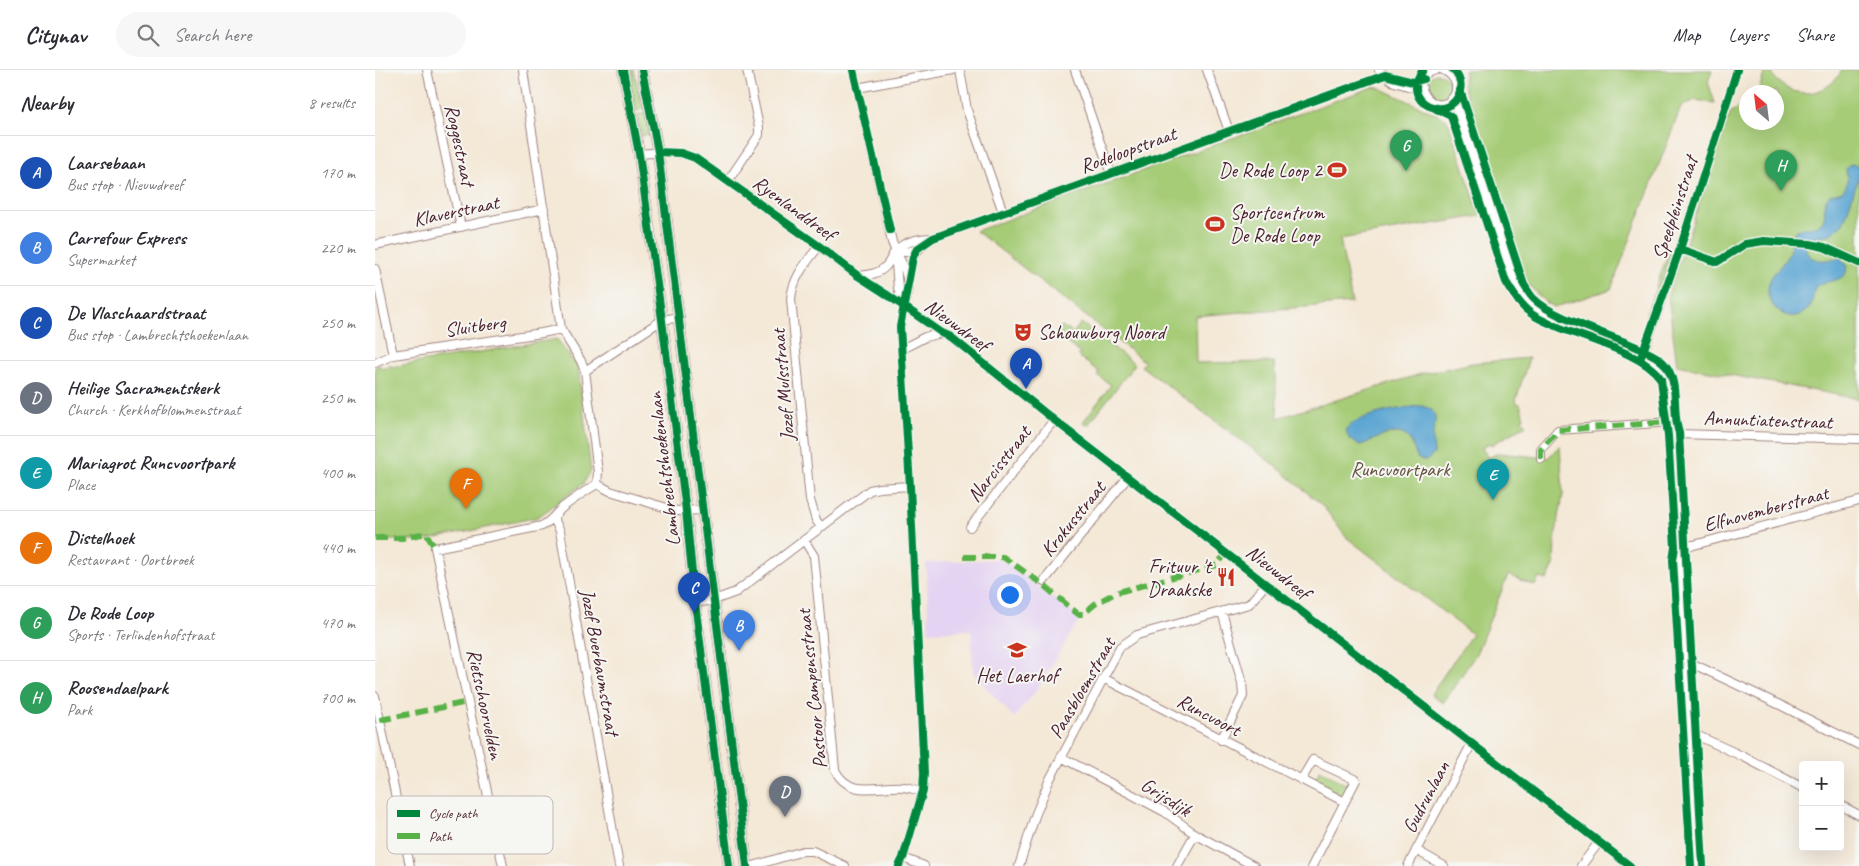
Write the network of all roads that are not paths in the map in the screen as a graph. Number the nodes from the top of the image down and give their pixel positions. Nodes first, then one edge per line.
1 (427, 70) edge
2 (523, 70) edge
3 (623, 70) edge
4 (642, 70) edge
5 (747, 70) edge
6 (853, 70) edge
7 (953, 70) edge
8 (960, 70) edge
9 (1075, 70) edge
10 (1207, 70) edge
11 (1436, 70) edge
12 (1444, 70) edge
13 (1737, 70) edge
14 (1382, 73) edge
15 (1423, 79) junction
16 (857, 88) junction
17 (1422, 90) junction
18 (1450, 100) junction
19 (1229, 131) junction
20 (658, 152) junction
21 (639, 154) junction
22 (1111, 174) junction
23 (728, 181) junction
24 (544, 209) junction
25 (1003, 212) junction
26 (461, 227) junction
27 (933, 238) junction
28 (375, 245) edge
29 (819, 246) junction
30 (917, 249) junction
31 (895, 251) junction
32 (375, 269) edge
33 (858, 276) junction
34 (908, 282) junction
35 (905, 306) junction
36 (679, 316) junction
37 (662, 320) junction
38 (561, 329) junction
39 (942, 333) junction
40 (902, 349) junction
41 (393, 355) junction
42 (1642, 356) junction
43 (375, 363) edge
44 (585, 371) junction
45 (1054, 420) junction
46 (1671, 422) junction
47 (1676, 434) junction
48 (1859, 439) edge
49 (1541, 459) dead end
50 (1128, 477) junction
51 (597, 484) junction
52 (910, 486) junction
53 (1859, 501) edge
54 (703, 510) junction
55 (686, 511) junction
56 (554, 519) junction
57 (821, 527) junction
58 (970, 527) dead end
59 (804, 540) junction
60 (1681, 546) junction
61 (1044, 581) dead end
62 (1266, 584) junction
63 (714, 600) junction
64 (695, 603) junction
65 (1222, 612) junction
66 (1689, 662) junction
67 (1103, 678) junction
68 (375, 696) edge
69 (1692, 735) junction
70 (1221, 740) junction
71 (1472, 743) junction
72 (1859, 745) edge
73 (1061, 757) junction
74 (1301, 780) junction
75 (1799, 786) edge
76 (923, 791) junction
77 (396, 796) edge
78 (488, 796) edge
79 (1345, 802) junction
80 (1842, 806) edge
81 (1859, 815) edge
82 (1195, 834) junction
83 (1599, 842) junction
84 (1416, 850) junction
85 (903, 858) junction
86 (619, 866) edge
87 (729, 866) edge
88 (747, 866) edge
89 (753, 866) edge
90 (845, 866) edge
91 (899, 866) edge
92 (924, 866) edge
93 (1019, 866) edge
94 (1177, 866) edge
95 (1254, 866) edge
96 (1312, 866) edge
97 (1408, 866) edge
98 (1444, 866) edge
99 (1581, 866) edge
100 (1630, 866) edge
101 (1698, 866) edge

1 - 26 street, Roggestraat
2 - 24 street
3 - 21 street, Lambrechtshoekenlaan
4 - 20 street, Lambrechtshoekenlaan
5 - 23 street
6 - 16 street
7 - 16 street
8 - 25 street
9 - 22 street
10 - 19 street
11 - 15 street
12 - 18 street
13 - 42 street, Speelpleinstraat
14 - 15 street
14 - 17 street
14 - 19 street, Rodeloopstraat
15 - 17 street
16 - 31 street
17 - 18 street
18 - 42 street
19 - 22 street, Rodeloopstraat
20 - 21 street
20 - 23 street, Ryenlanddreef
20 - 36 street, Lambrechtshoekenlaan
21 - 37 street, Lambrechtshoekenlaan
22 - 25 street, Rodeloopstraat
23 - 29 street, Ryenlanddreef
24 - 26 street, Klaverstraat
24 - 38 street
25 - 27 street, Rodeloopstraat
26 - 28 street, Klaverstraat
27 - 30 street, Rodeloopstraat
27 - 31 street, Rodeloopstraat
29 - 33 street, Ryenlanddreef
29 - 57 street, Jozef Mulsstraat
30 - 31 street, Rodeloopstraat
30 - 34 street
31 - 33 street
31 - 34 street
31 - 35 street
32 - 41 street
33 - 35 street, Ryenlanddreef
34 - 35 street
35 - 39 street, Nieuwdreef
35 - 40 street
36 - 37 street
36 - 54 street, Lambrechtshoekenlaan
37 - 44 street
37 - 55 street, Lambrechtshoekenlaan
38 - 41 street, Sluitberg
38 - 44 street
39 - 40 street, Nieuwdreef
39 - 45 street, Nieuwdreef
40 - 52 street
41 - 43 street, Sluitberg
42 - 46 street
44 - 51 street
45 - 50 street, Nieuwdreef
45 - 58 street, Narcisstraat
46 - 47 street
46 - 49 street
47 - 48 street, Annuntiatenstraat
47 - 60 street
50 - 61 street, Krokusstraat
50 - 62 street, Nieuwdreef
51 - 55 street
51 - 56 street
52 - 57 street
52 - 76 street
53 - 60 street, Elfnovemberstraat
54 - 55 street, Lambrechtshoekenlaan
54 - 63 street, Lambrechtshoekenlaan
55 - 64 street, Lambrechtshoekenlaan
56 - 78 street, Rietschoorvelden
56 - 86 street, Jozef Buerbaumstraat
57 - 59 street
59 - 63 street
59 - 76 street, Pastoor Campensstraat
60 - 66 street
62 - 65 street, Paasbloemstraat
62 - 71 street, Nieuwdreef
63 - 64 street
63 - 88 street, Lambrechtshoekenlaan
64 - 87 street, Lambrechtshoekenlaan
65 - 67 street, Paasbloemstraat
65 - 70 street
66 - 69 street
66 - 72 street
67 - 70 street, Runcvoort
67 - 73 street, Paasbloemstraat
68 - 77 street
69 - 75 street
69 - 101 street
70 - 74 street, Runcvoort
71 - 83 street, Nieuwdreef
71 - 84 street, Gudrunlaan
73 - 82 street, Grijsdijk
73 - 93 street, Paasbloemstraat
74 - 79 street, Runcvoort
74 - 79 street
76 - 85 street
79 - 96 street
80 - 81 street
82 - 94 street
82 - 95 street, Grijsdijk
83 - 99 street
83 - 100 street, Nieuwdreef
84 - 97 street, Gudrunlaan
84 - 98 street
85 - 91 street
85 - 92 street
89 - 90 street

